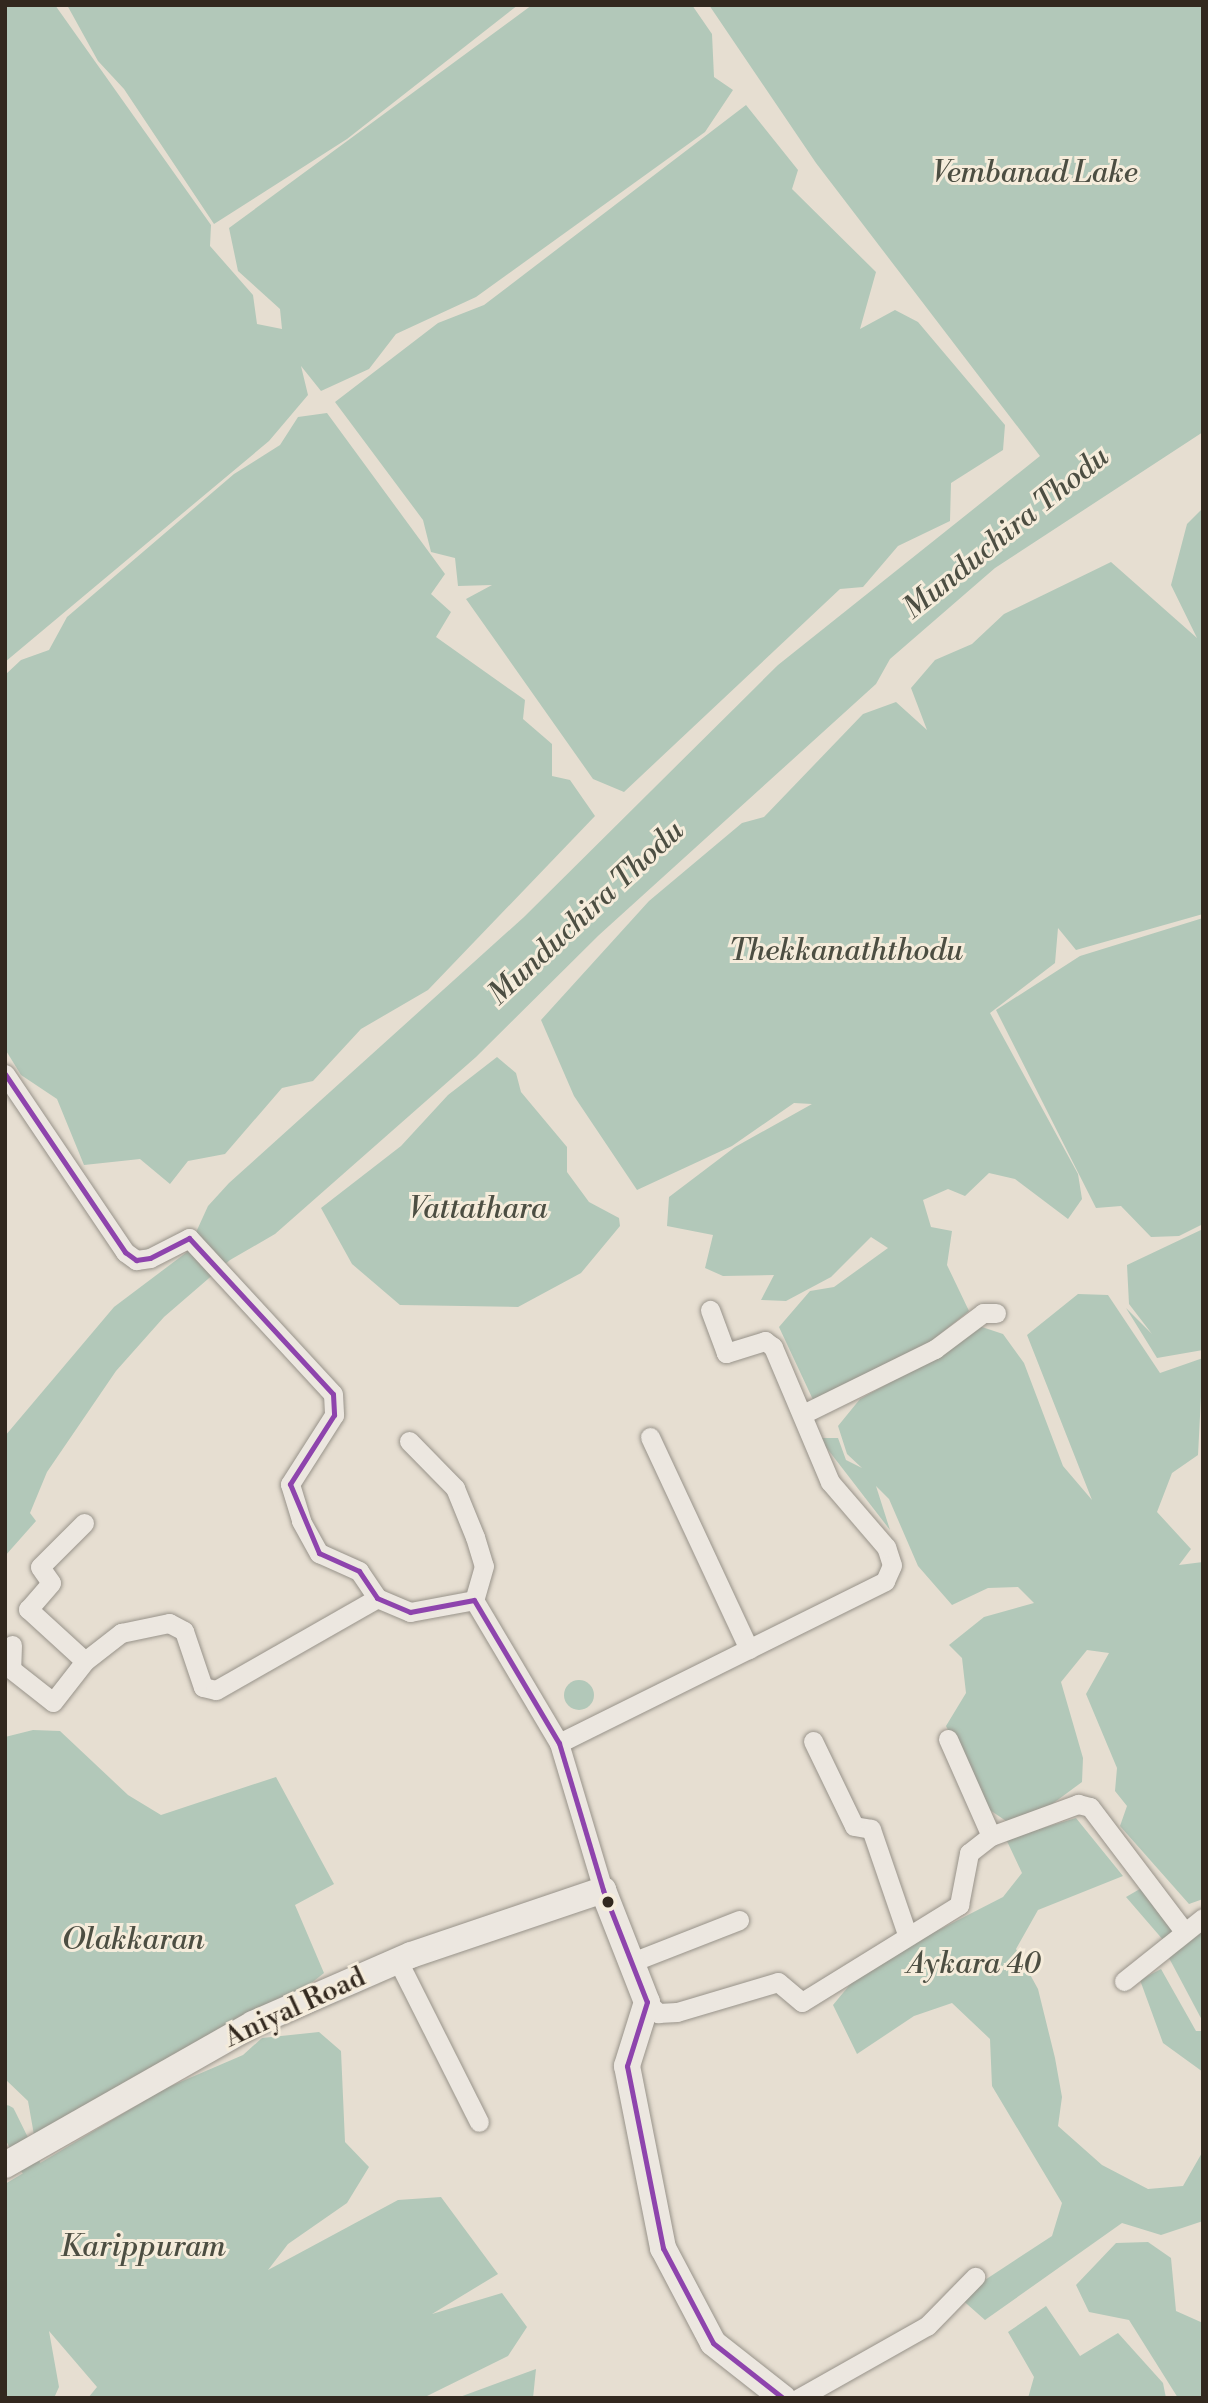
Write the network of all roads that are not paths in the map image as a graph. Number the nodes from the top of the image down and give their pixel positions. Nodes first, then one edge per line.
1 (5, 1074) edge
2 (710, 1310) dead end
3 (996, 1313) dead end
4 (803, 1414) junction
5 (650, 1437) dead end
6 (409, 1441) dead end
7 (84, 1523) dead end
8 (377, 1598) junction
9 (474, 1600) junction
10 (12, 1645) dead end
11 (749, 1649) junction
12 (85, 1661) junction
13 (948, 1739) dead end
14 (813, 1741) dead end
15 (559, 1743) junction
16 (991, 1836) junction
17 (603, 1890) junction
18 (1203, 1918) edge
19 (739, 1920) dead end
20 (907, 1934) junction
21 (1179, 1935) junction
22 (398, 1961) junction
23 (632, 1962) junction
24 (1124, 1981) dead end
25 (647, 2002) junction
26 (479, 2122) dead end
27 (5, 2165) edge
28 (975, 2277) dead end
29 (783, 2398) edge
30 (799, 2398) edge

1 - 8 street
2 - 4 street
3 - 4 street
4 - 11 street
5 - 11 street
6 - 9 street
7 - 12 street
8 - 9 street
8 - 12 street
9 - 15 street
10 - 12 street
11 - 15 street
13 - 16 street
14 - 20 street
15 - 17 street
16 - 20 street
16 - 21 street
17 - 22 main road, Aniyal Road
17 - 23 main road
18 - 21 street
19 - 23 street
20 - 25 street
21 - 24 street
22 - 26 street
22 - 27 main road, Aniyal Road
23 - 25 main road
25 - 29 main road
28 - 30 street

